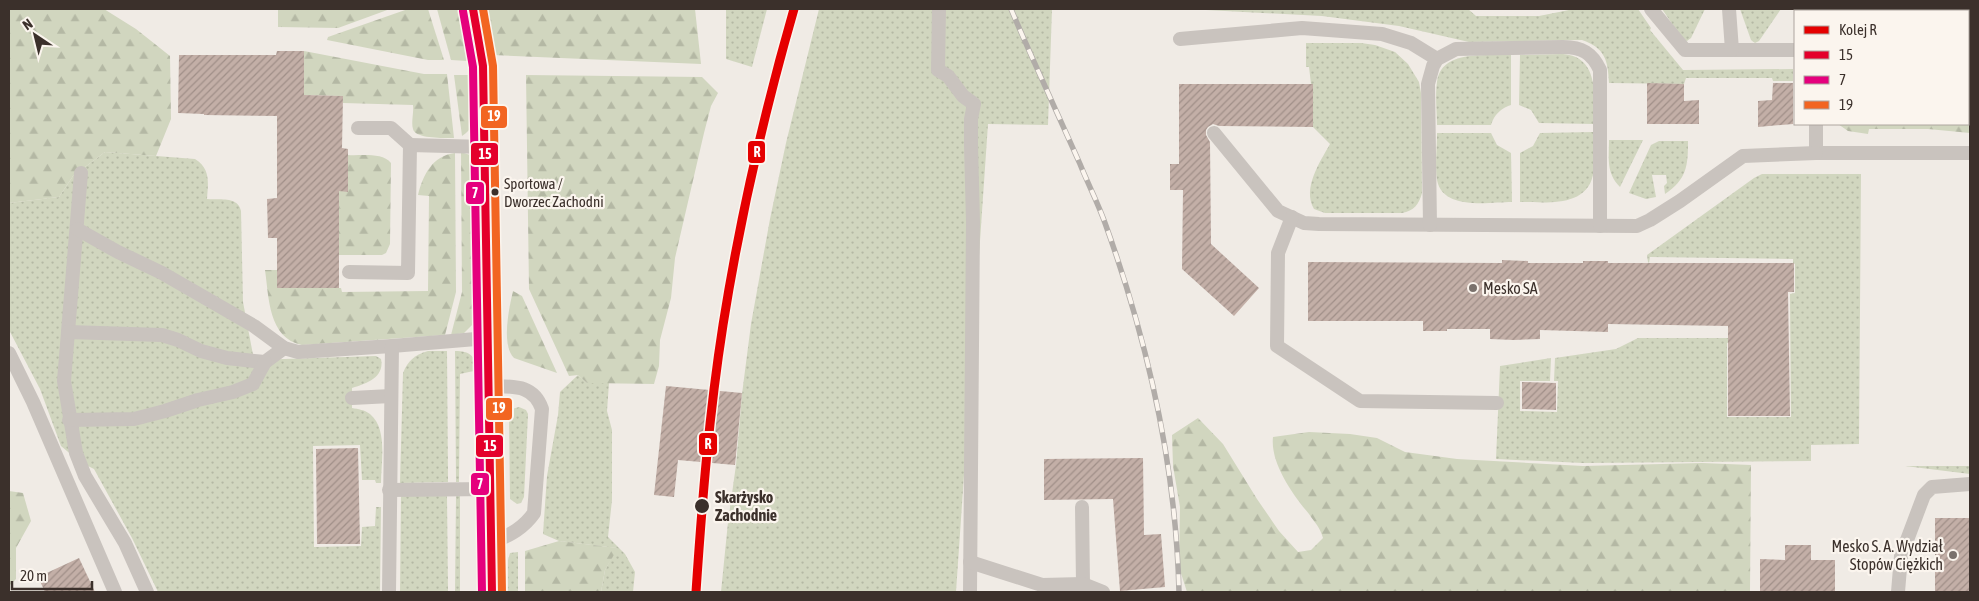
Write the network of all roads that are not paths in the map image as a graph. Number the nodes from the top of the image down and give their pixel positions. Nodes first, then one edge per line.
1 (473, 9) edge
2 (939, 9) edge
3 (1651, 9) edge
4 (1729, 9) edge
5 (1180, 39) dead end
6 (1732, 50) junction
7 (1794, 50) edge
8 (1437, 59) junction
9 (1816, 125) edge
10 (358, 128) dead end
11 (1214, 133) dead end
12 (410, 145) junction
13 (485, 147) junction
14 (1816, 153) junction
15 (1970, 153) edge
16 (81, 173) dead end
17 (1292, 217) junction
18 (1430, 225) junction
19 (1600, 226) junction
20 (77, 229) junction
21 (350, 272) dead end
22 (68, 332) junction
23 (488, 338) junction
24 (392, 346) junction
25 (284, 348) junction
26 (9, 353) edge
27 (265, 362) junction
28 (489, 386) junction
29 (391, 396) junction
30 (352, 398) dead end
31 (1497, 402) dead end
32 (70, 420) junction
33 (1970, 484) edge
34 (490, 489) junction
35 (390, 490) junction
36 (1082, 507) dead end
37 (492, 543) junction
38 (970, 562) junction
39 (1083, 584) junction
40 (115, 592) edge
41 (147, 592) edge
42 (390, 592) edge
43 (492, 592) edge
44 (970, 592) edge
45 (1103, 592) edge
46 (1898, 592) edge

1 - 13 street
2 - 38 lane
3 - 6 lane
4 - 6 lane
5 - 8 lane
6 - 7 lane
8 - 18 lane
8 - 19 lane
9 - 14 lane
10 - 12 lane
11 - 17 lane
12 - 13 lane
12 - 21 lane
13 - 23 street
14 - 15 lane
14 - 19 lane
16 - 20 lane
17 - 18 lane
17 - 31 lane
18 - 19 lane
20 - 22 lane
20 - 25 lane
22 - 27 lane
22 - 32 lane
23 - 24 lane
23 - 28 street
24 - 25 lane
24 - 29 lane
25 - 27 lane
26 - 40 lane
27 - 32 lane
28 - 34 street
28 - 37 lane
29 - 30 lane
29 - 35 lane
32 - 41 lane
33 - 46 lane
34 - 35 lane
34 - 37 street
35 - 42 lane
36 - 39 lane
37 - 43 street
38 - 39 lane
38 - 44 lane
39 - 45 lane

